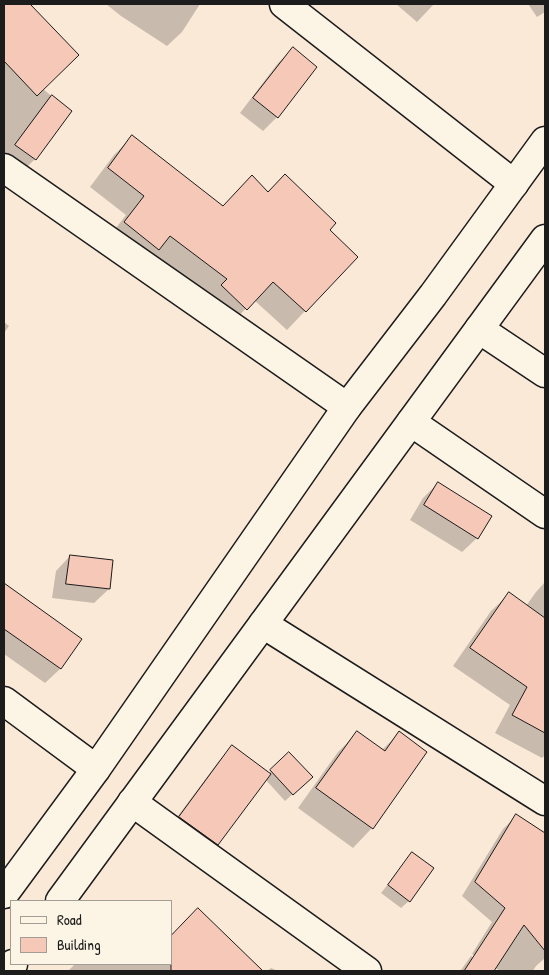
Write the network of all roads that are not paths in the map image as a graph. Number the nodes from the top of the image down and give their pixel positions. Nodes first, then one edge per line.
1 (284, 4) edge
2 (545, 141) edge
3 (4, 168) edge
4 (514, 184) junction
5 (545, 239) edge
6 (479, 329) junction
7 (545, 373) edge
8 (347, 407) junction
9 (411, 422) junction
10 (545, 514) edge
11 (263, 624) junction
12 (4, 700) edge
13 (96, 769) junction
14 (545, 801) edge
15 (132, 802) junction
16 (4, 894) edge
17 (61, 900) edge
18 (367, 971) edge

1 - 4 main road
2 - 4 main road
3 - 8 main road
4 - 8 main road
5 - 6 main road
6 - 7 main road
6 - 9 main road
8 - 13 main road
9 - 10 main road
9 - 11 main road
11 - 14 main road
11 - 15 main road
12 - 13 main road
13 - 16 main road
15 - 17 main road
15 - 18 main road

